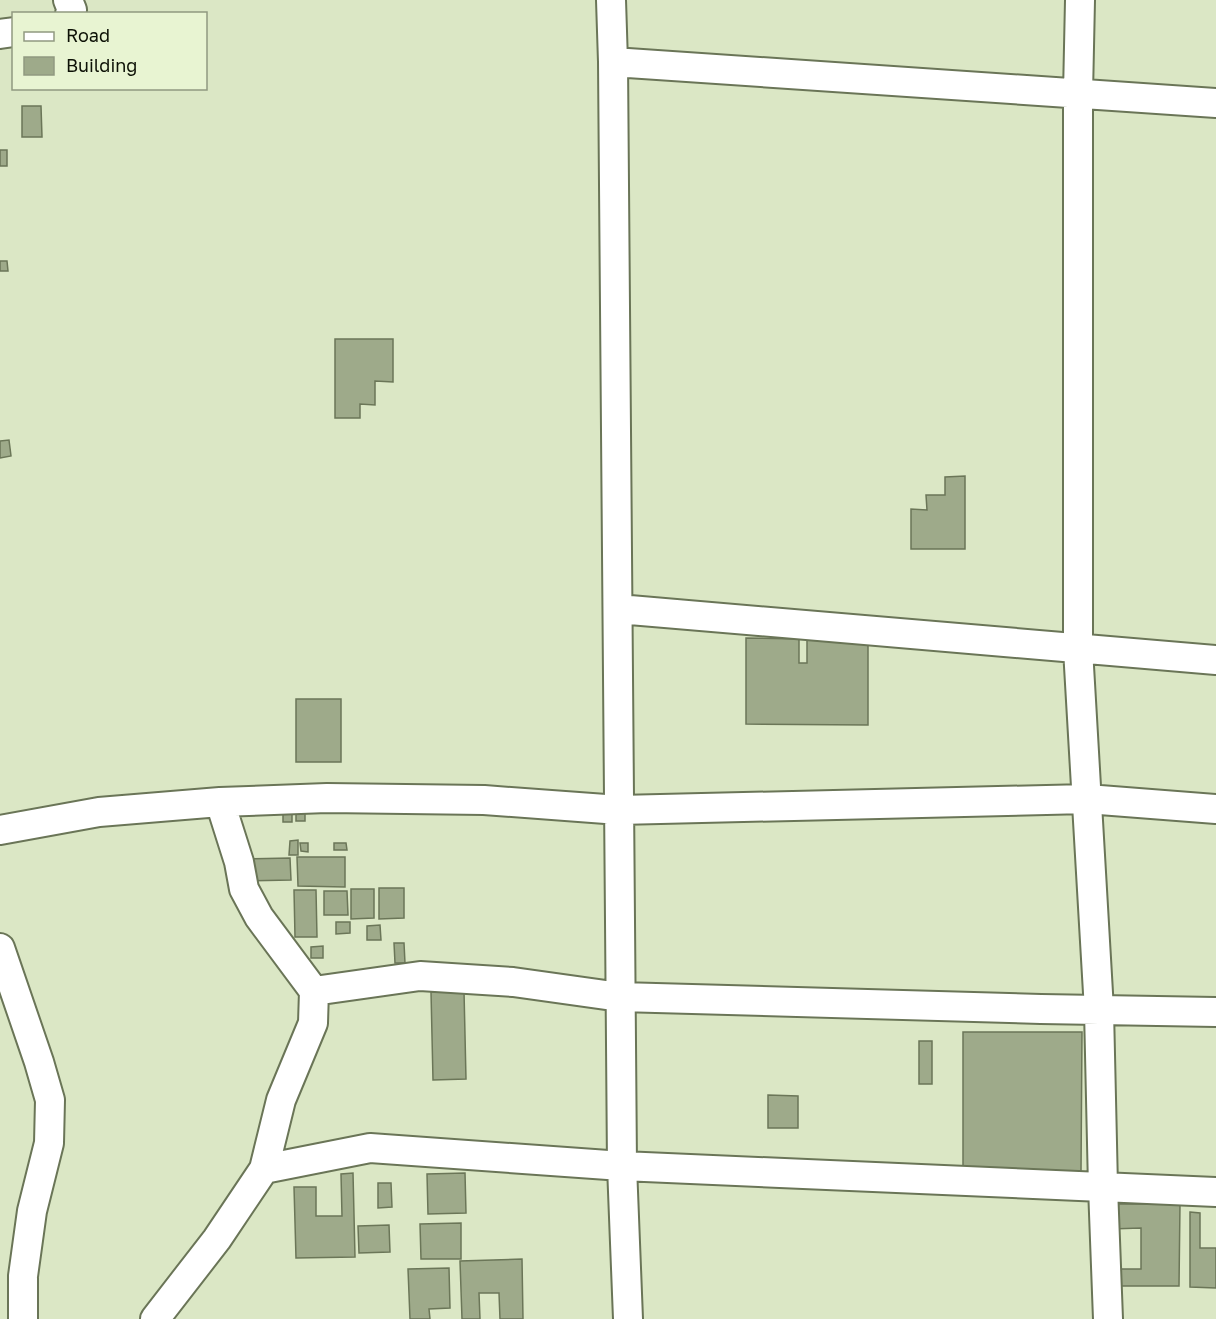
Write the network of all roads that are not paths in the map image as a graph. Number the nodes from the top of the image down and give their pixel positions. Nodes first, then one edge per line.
1 (611, 0) edge
2 (1080, 0) edge
3 (613, 62) junction
4 (1078, 93) junction
5 (1216, 103) edge
6 (618, 609) junction
7 (1078, 649) junction
8 (1216, 660) edge
9 (1087, 799) junction
10 (220, 802) junction
11 (1216, 809) edge
12 (619, 810) junction
13 (0, 830) edge
14 (0, 948) edge
15 (315, 992) junction
16 (620, 997) junction
17 (1099, 1010) junction
18 (1216, 1012) edge
19 (622, 1166) junction
20 (264, 1169) junction
21 (1103, 1187) junction
22 (1216, 1192) edge
23 (22, 1319) edge
24 (155, 1319) edge
25 (628, 1319) edge
26 (1108, 1319) edge

1 - 3 street
2 - 4 street
3 - 4 street
3 - 6 street
4 - 5 street
4 - 7 street
6 - 7 street
6 - 12 street
7 - 8 street
7 - 9 street
9 - 11 street
9 - 12 street
9 - 17 street
10 - 12 street
10 - 13 street
10 - 15 street
12 - 16 street
14 - 23 street
15 - 16 street
15 - 20 street
16 - 17 street
16 - 19 street
17 - 18 street
17 - 21 street
19 - 20 street
19 - 21 street
19 - 25 street
20 - 24 street
21 - 22 street
21 - 26 street

